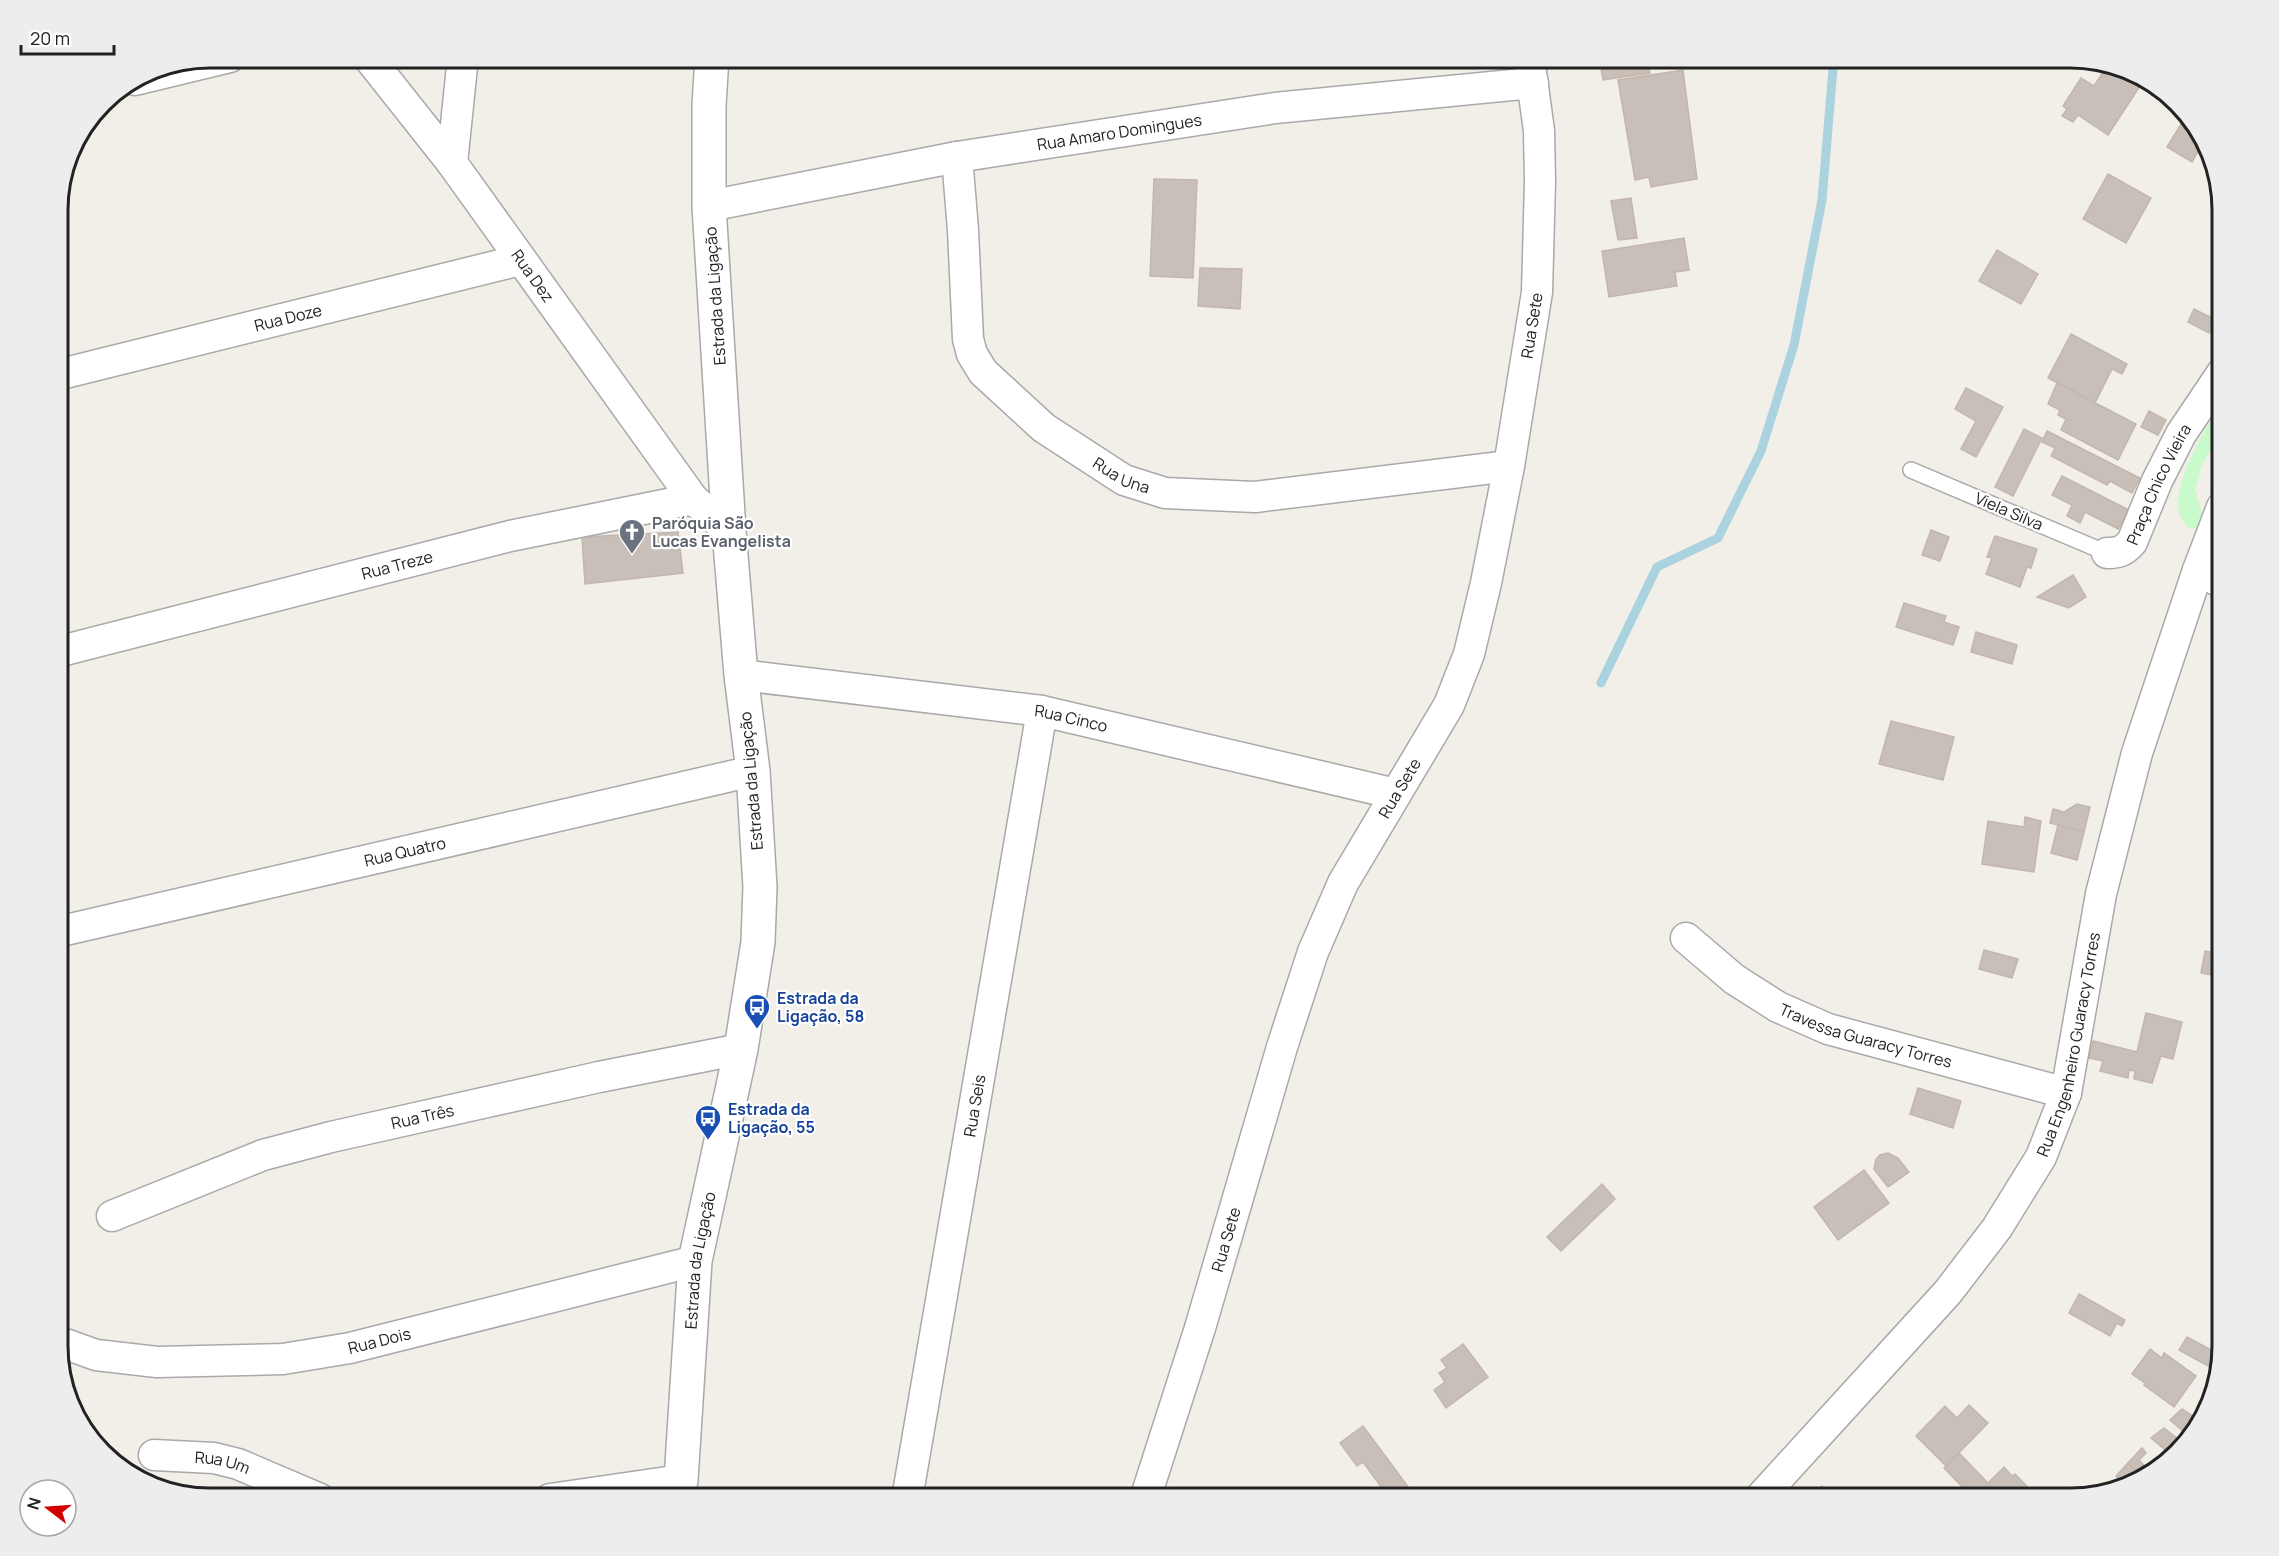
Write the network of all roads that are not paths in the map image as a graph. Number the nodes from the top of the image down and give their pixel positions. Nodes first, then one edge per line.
1 (377, 68) edge
2 (462, 68) edge
3 (711, 68) edge
4 (1531, 70) edge
5 (957, 157) junction
6 (452, 163) junction
7 (709, 206) junction
8 (520, 260) junction
9 (68, 372) edge
10 (2212, 388) edge
11 (1509, 466) junction
12 (1911, 470) dead end
13 (693, 499) junction
14 (729, 531) junction
15 (2107, 553) joint
16 (2210, 576) edge
17 (68, 649) edge
18 (741, 675) junction
19 (1042, 711) junction
20 (753, 771) junction
21 (1396, 794) junction
22 (68, 929) edge
23 (1686, 938) dead end
24 (741, 1049) junction
25 (2066, 1094) junction
26 (112, 1216) dead end
27 (695, 1261) junction
28 (68, 1345) edge
29 (154, 1455) dead end
30 (297, 1488) edge
31 (679, 1488) edge
32 (909, 1488) edge
33 (1149, 1488) edge
34 (1769, 1488) edge

1 - 6 street, Rua Dez
2 - 6 street
3 - 7 street, Estrada da Ligação
4 - 5 street, Rua Amaro Domingues
4 - 11 street, Rua Sete
5 - 7 street, Rua Amaro Domingues
5 - 11 street, Rua Una
6 - 8 street, Rua Dez
7 - 14 street, Estrada da Ligação
8 - 9 street, Rua Doze
8 - 13 street, Rua Dez
10 - 15 street, Praça Chico Vieira
11 - 21 street, Rua Sete
12 - 15 lane, Viela Silva
13 - 14 street
13 - 17 street, Rua Treze
14 - 18 street, Estrada da Ligação
16 - 25 street, Rua Engenheiro Guaracy Torres
18 - 19 street, Rua Cinco
18 - 20 street, Estrada da Ligação
19 - 21 street, Rua Cinco
19 - 32 street, Rua Seis
20 - 22 street, Rua Quatro
20 - 24 street, Estrada da Ligação
21 - 33 street, Rua Sete
23 - 25 street, Travessa Guaracy Torres
24 - 26 street, Rua Três
24 - 27 street, Estrada da Ligação
25 - 34 street, Rua Engenheiro Guaracy Torres
27 - 28 street, Rua Dois
27 - 31 street, Estrada da Ligação
29 - 30 street, Rua Um

